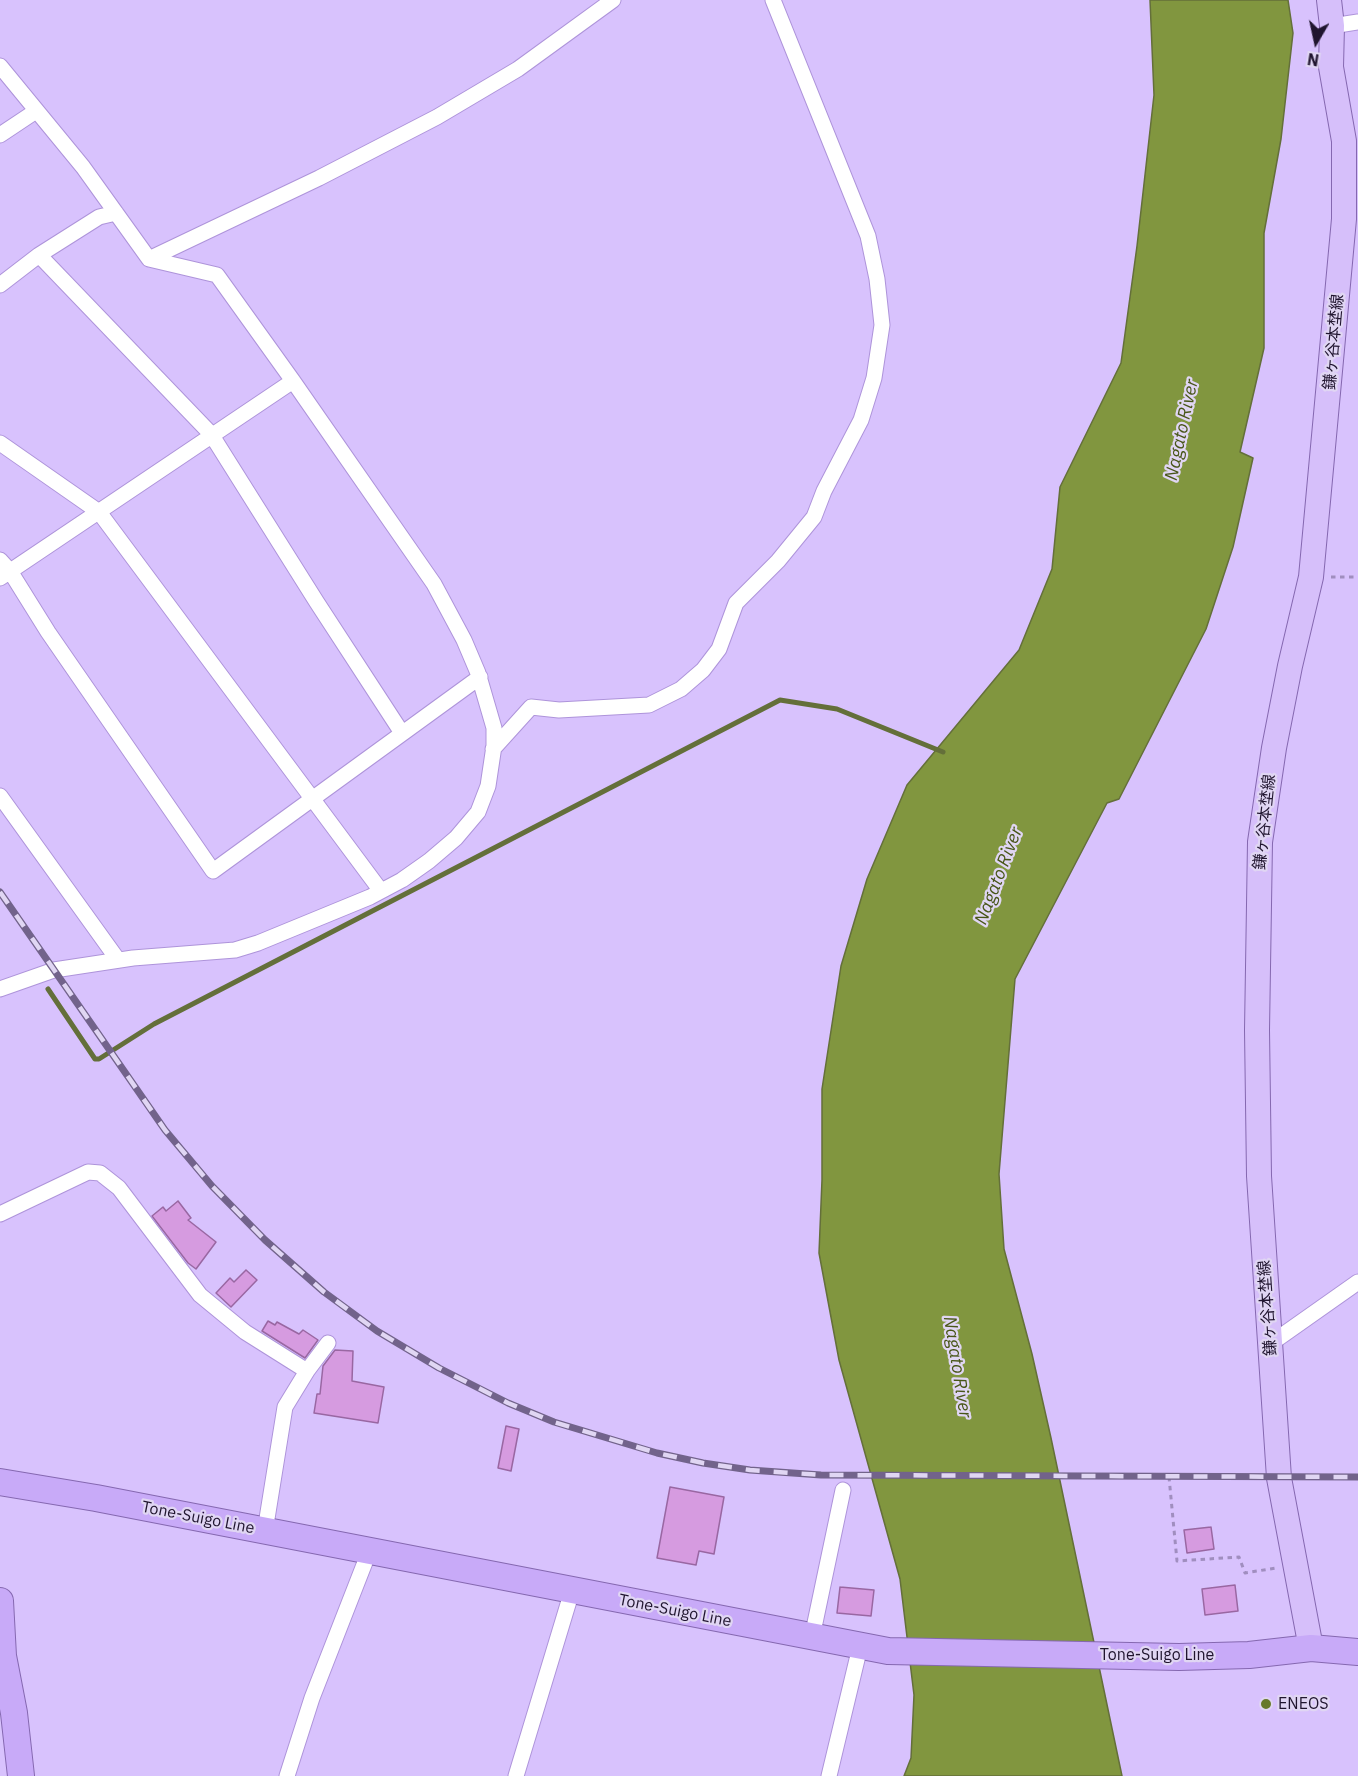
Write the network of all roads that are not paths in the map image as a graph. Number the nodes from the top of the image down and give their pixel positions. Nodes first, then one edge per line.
1 (613, 0) edge
2 (773, 0) edge
3 (1329, 0) edge
4 (1358, 22) edge
5 (1332, 26) junction
6 (0, 66) edge
7 (36, 111) junction
8 (0, 135) edge
9 (116, 213) junction
10 (39, 255) junction
11 (149, 259) junction
12 (0, 285) edge
13 (293, 381) junction
14 (212, 436) junction
15 (0, 443) edge
16 (99, 512) junction
17 (3, 570) edge
18 (480, 677) junction
19 (402, 733) junction
20 (493, 749) junction
21 (0, 796) edge
22 (311, 799) junction
23 (381, 891) junction
24 (118, 960) junction
25 (0, 989) edge
26 (0, 1214) edge
27 (1357, 1283) edge
28 (328, 1343) dead end
29 (1270, 1344) junction
30 (307, 1371) junction
31 (0, 1482) edge
32 (843, 1490) dead end
33 (265, 1531) junction
34 (369, 1552) junction
35 (572, 1591) junction
36 (0, 1601) edge
37 (812, 1637) junction
38 (860, 1647) junction
39 (1311, 1648) junction
40 (1358, 1652) edge
41 (21, 1776) edge
42 (287, 1776) edge
43 (516, 1776) edge
44 (829, 1776) edge

1 - 11 street
2 - 20 street
3 - 5 main road, 鎌ヶ谷本埜線
4 - 5 street
5 - 29 main road, 鎌ヶ谷本埜線
6 - 7 street
7 - 8 street
7 - 9 street
9 - 10 street
9 - 11 street
10 - 12 street
10 - 14 street
11 - 13 street
13 - 14 street
13 - 18 street
14 - 16 street
14 - 19 street
15 - 16 street
16 - 17 street
16 - 22 street
17 - 22 street
18 - 19 street
18 - 20 street
19 - 22 street
20 - 23 street
21 - 24 street
22 - 23 street
23 - 24 street
24 - 25 street
26 - 30 street
27 - 29 street
28 - 30 street
29 - 39 main road, 鎌ヶ谷本埜線
30 - 33 street
31 - 33 highway, Tone-Suigo Line
32 - 37 street
33 - 34 highway, Tone-Suigo Line
34 - 35 highway, Tone-Suigo Line
34 - 42 street
35 - 37 highway, Tone-Suigo Line
35 - 43 street
36 - 41 highway
37 - 38 highway, Tone-Suigo Line
38 - 39 highway, Tone-Suigo Line
38 - 44 street
39 - 40 highway, Tone-Suigo Line

